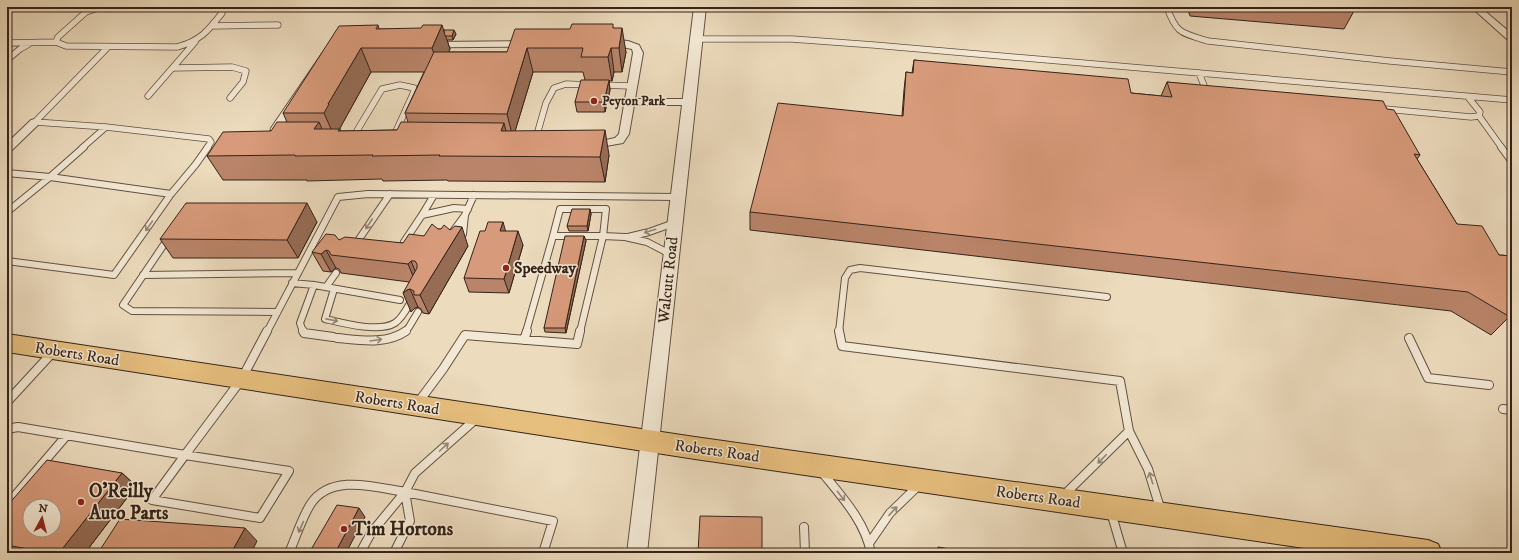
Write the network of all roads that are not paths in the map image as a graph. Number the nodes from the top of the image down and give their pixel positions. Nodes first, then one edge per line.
1 (101, 7) edge
2 (215, 7) edge
3 (700, 7) edge
4 (1167, 7) edge
5 (1475, 7) edge
6 (91, 8) edge
7 (278, 25) dead end
8 (212, 26) junction
9 (696, 39) junction
10 (1512, 39) edge
11 (56, 42) junction
12 (195, 42) junction
13 (7, 43) edge
14 (31, 43) junction
15 (108, 47) junction
16 (7, 60) edge
17 (173, 68) junction
18 (1512, 72) edge
19 (1199, 73) junction
20 (632, 86) junction
21 (1217, 94) edge
22 (148, 96) dead end
23 (1468, 97) junction
24 (230, 98) dead end
25 (1512, 100) edge
26 (630, 102) junction
27 (688, 102) junction
28 (1378, 108) edge
29 (1479, 116) junction
30 (35, 122) junction
31 (106, 127) junction
32 (391, 142) junction
33 (535, 142) junction
34 (350, 143) junction
35 (7, 149) edge
36 (1512, 162) edge
37 (7, 173) edge
38 (50, 177) junction
39 (171, 194) junction
40 (390, 194) junction
41 (434, 195) junction
42 (474, 195) junction
43 (677, 197) junction
44 (7, 212) edge
45 (467, 212) junction
46 (422, 215) junction
47 (674, 223) junction
48 (173, 232) edge
49 (552, 236) junction
50 (603, 236) junction
51 (626, 237) junction
52 (446, 243) edge
53 (457, 244) edge
54 (401, 247) edge
55 (353, 248) edge
56 (672, 255) junction
57 (7, 261) edge
58 (336, 272) edge
59 (298, 273) junction
60 (143, 275) junction
61 (292, 283) junction
62 (314, 285) junction
63 (326, 287) junction
64 (334, 289) junction
65 (415, 294) edge
66 (1107, 297) dead end
67 (400, 300) dead end
68 (277, 312) junction
69 (418, 312) dead end
70 (1409, 338) dead end
71 (524, 340) junction
72 (7, 343) edge
73 (54, 350) junction
74 (241, 380) junction
75 (1489, 385) dead end
76 (7, 402) edge
77 (416, 406) junction
78 (1503, 409) dead end
79 (1512, 410) edge
80 (479, 416) junction
81 (7, 429) edge
82 (1129, 431) junction
83 (67, 435) junction
84 (649, 441) junction
85 (186, 455) junction
86 (816, 465) junction
87 (923, 481) junction
88 (405, 492) junction
89 (1058, 501) junction
90 (7, 505) edge
91 (1110, 508) junction
92 (1162, 515) junction
93 (804, 527) dead end
94 (870, 542) junction
95 (1384, 550) edge
96 (289, 553) edge
97 (360, 553) edge
98 (394, 553) edge
99 (543, 553) edge
100 (637, 553) edge
101 (805, 553) edge
102 (871, 553) edge
103 (1123, 553) edge
104 (1428, 553) edge

1 - 6 lane
2 - 8 lane
3 - 9 street, Walcutt Road
4 - 18 lane
5 - 10 street
6 - 11 lane
7 - 8 lane
8 - 12 lane
9 - 19 lane
9 - 27 street, Walcutt Road
11 - 14 lane
11 - 15 lane
12 - 15 lane
12 - 17 lane
13 - 14 lane
14 - 16 lane
15 - 30 lane
17 - 22 lane
17 - 24 lane
19 - 21 lane
19 - 23 lane
20 - 26 street
20 - 33 lane
20 - 34 street
23 - 25 lane
23 - 29 lane
26 - 27 street
26 - 33 street
27 - 43 street, Walcutt Road
28 - 29 lane
29 - 36 lane
30 - 31 lane
30 - 35 street
31 - 38 lane
31 - 39 lane
32 - 33 street
32 - 34 street
32 - 34 lane
37 - 38 lane
38 - 39 lane
38 - 44 lane
39 -> 57 lane
40 - 41 lane
40 -> 55 lane
40 - 59 lane
41 - 42 lane
41 - 46 lane
42 - 43 lane
42 - 45 lane
43 - 47 street, Walcutt Road
45 - 46 lane
45 - 52 lane
45 - 53 lane
46 - 54 lane
47 -> 51 lane
47 - 56 street, Walcutt Road
48 - 60 lane
49 - 50 lane
49 - 50 lane
49 - 71 lane
50 - 51 lane
50 - 71 lane
51 - 56 lane
56 - 84 street, Walcutt Road
58 - 63 lane
59 - 60 lane
59 - 61 lane
60 - 68 lane
61 - 62 lane
61 - 68 lane
62 - 63 lane
62 -> 69 lane
63 - 64 lane
64 -> 65 lane
64 - 67 lane
66 - 82 lane
68 - 74 lane
70 - 75 lane
71 - 77 lane
72 - 73 main road, Roberts Road
73 - 74 main road, Roberts Road
73 - 76 lane
74 - 77 main road, Roberts Road
74 - 85 lane
77 - 80 main road, Roberts Road
78 - 79 lane
80 - 84 main road, Roberts Road
88 -> 80 lane
81 - 83 lane
82 -> 89 lane
92 -> 82 lane
83 - 85 lane
83 - 90 lane
84 - 86 main road, Roberts Road
84 - 100 street, Walcutt Road
85 - 85 lane
86 - 87 main road, Roberts Road
86 -> 94 lane
87 - 89 main road, Roberts Road
94 -> 87 lane
88 -> 96 lane
88 - 97 lane
88 - 98 lane
88 - 99 lane
89 - 91 main road, Roberts Road
91 - 92 main road, Roberts Road
91 - 103 lane
92 - 95 main road, Roberts Road
93 - 101 lane
94 - 102 lane
95 - 104 main road, Roberts Road

